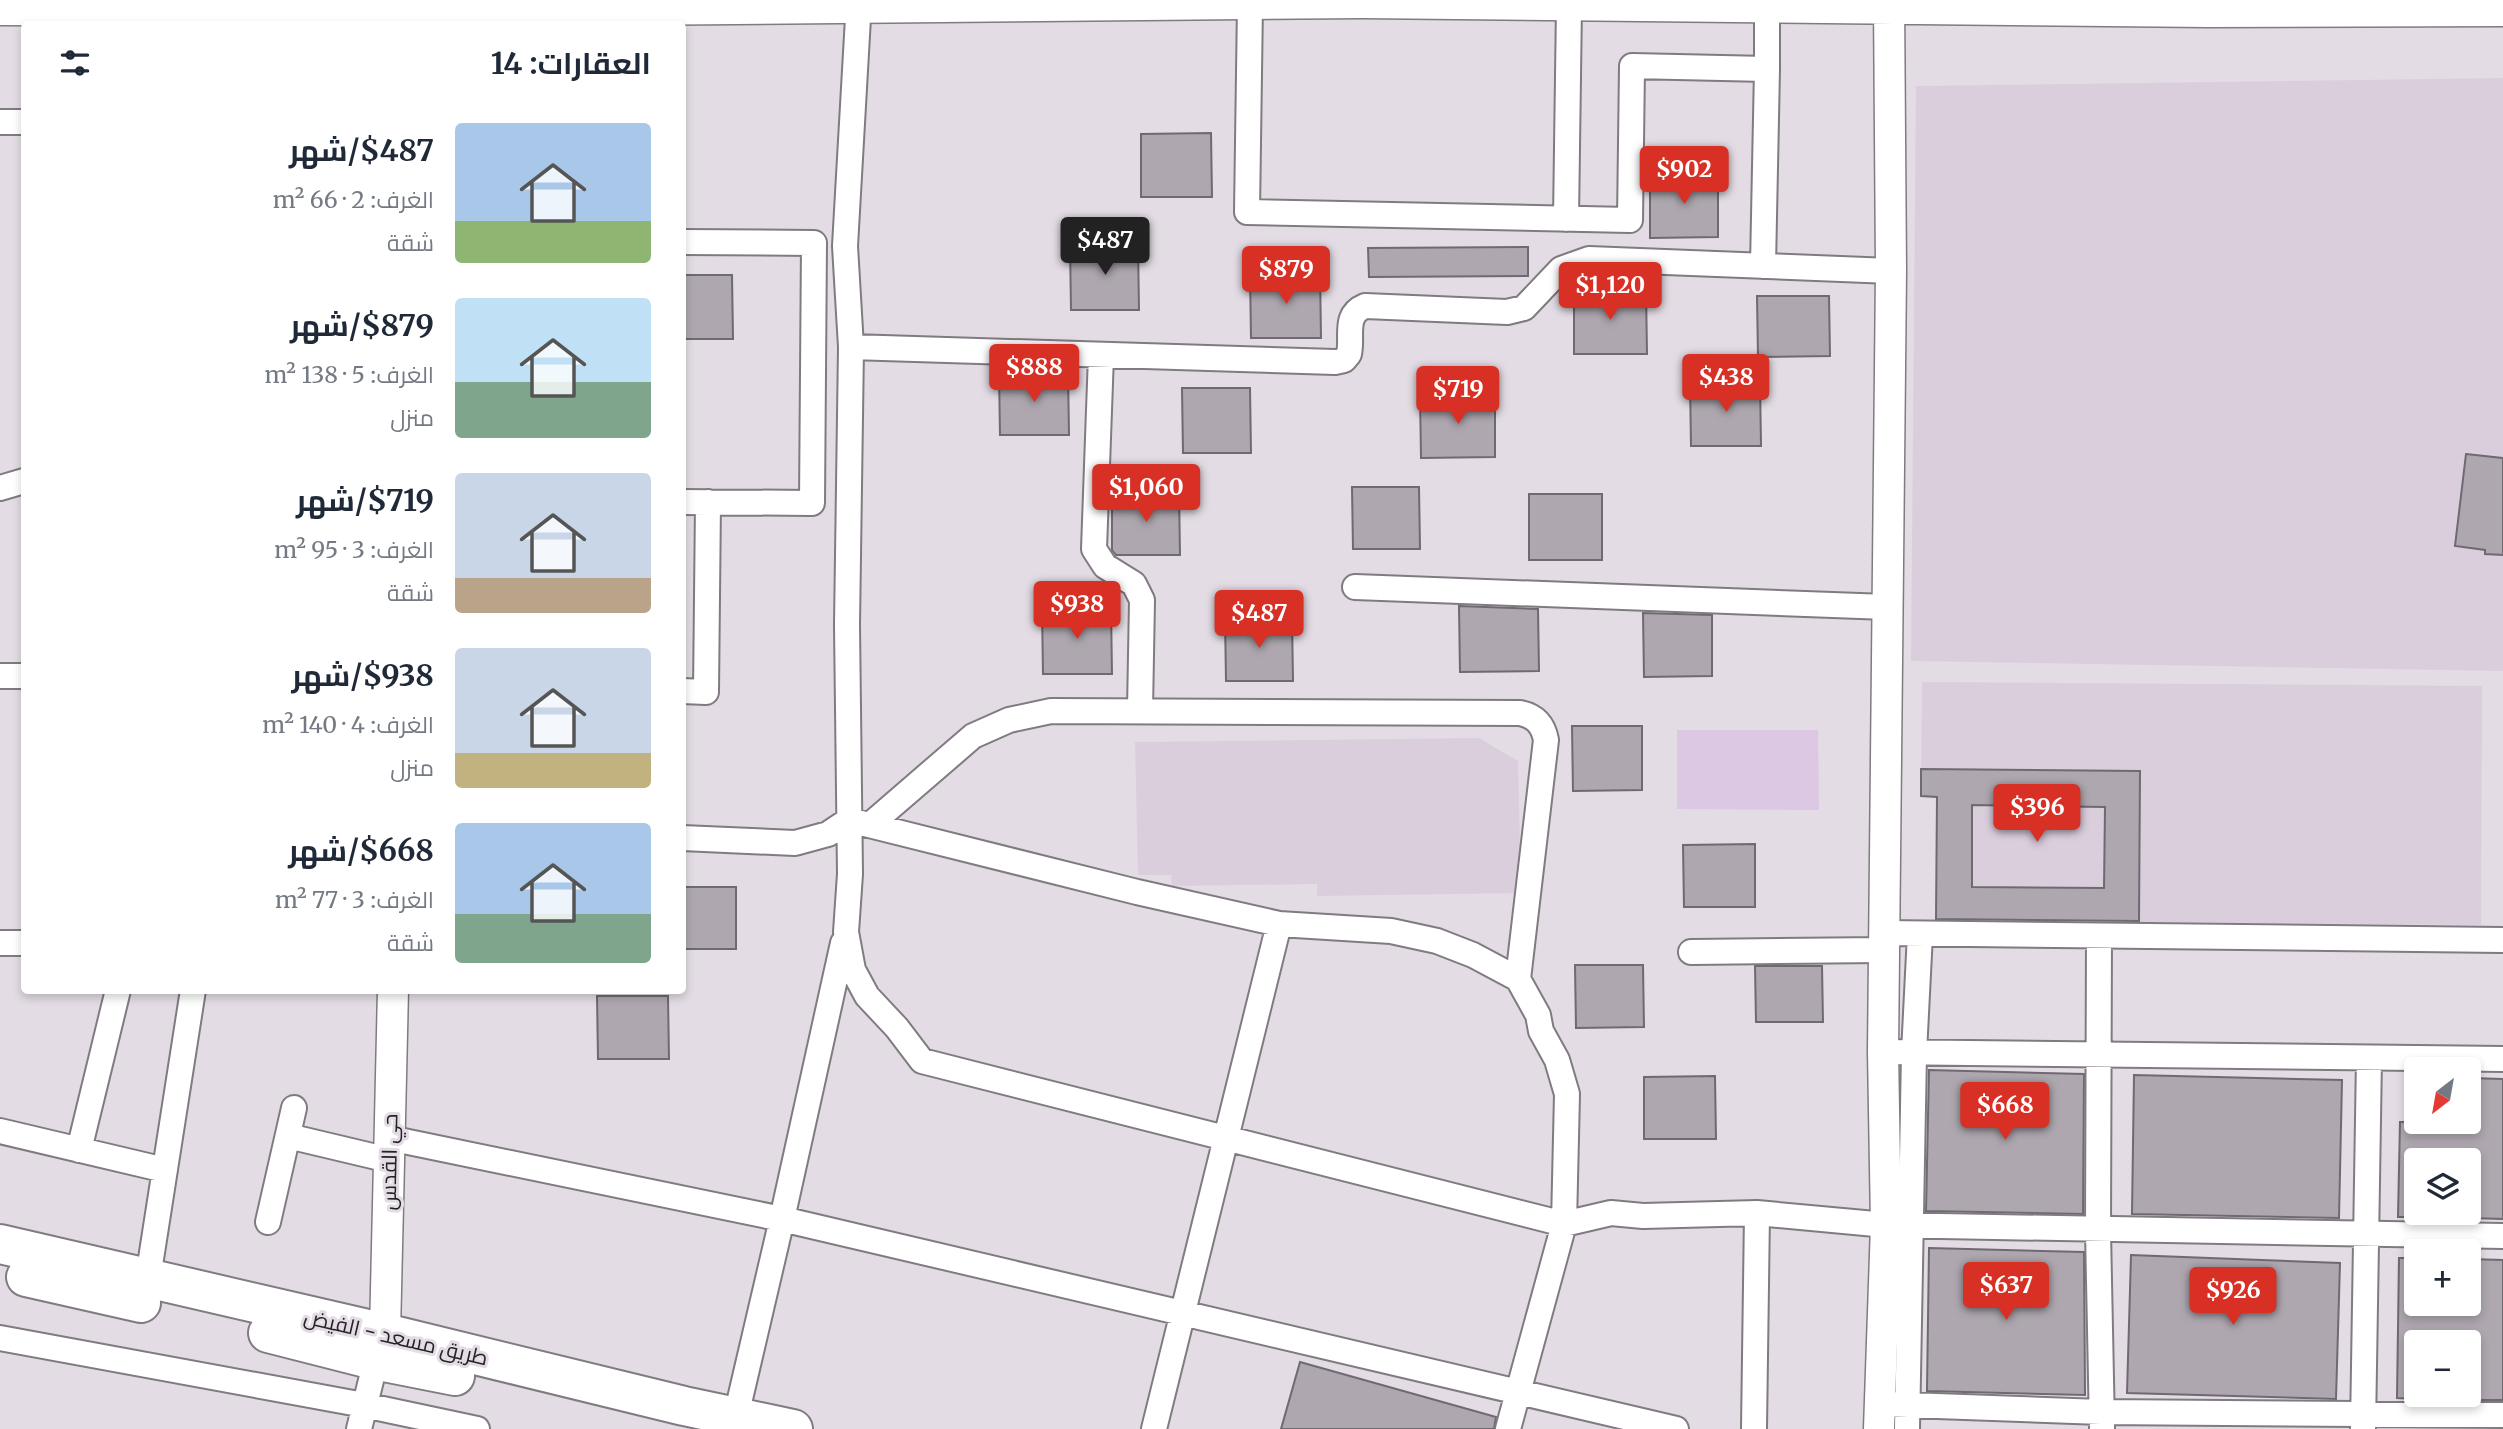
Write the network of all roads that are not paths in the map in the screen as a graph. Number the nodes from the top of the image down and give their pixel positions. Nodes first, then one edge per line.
1 (859, 4) edge
2 (1250, 4) junction
3 (1889, 4) edge
4 (48, 5) edge
5 (1569, 5) junction
6 (1768, 6) junction
7 (2254, 6) edge
8 (0, 10) edge
9 (2503, 11) edge
10 (414, 12) edge
11 (1767, 69) junction
12 (0, 122) edge
13 (21, 122) edge
14 (1566, 219) junction
15 (686, 242) edge
16 (814, 243) junction
17 (845, 246) junction
18 (1763, 266) junction
19 (1891, 271) junction
20 (850, 347) junction
21 (1101, 355) junction
22 (21, 482) edge
23 (0, 488) edge
24 (686, 502) edge
25 (708, 502) junction
26 (1355, 587) dead end
27 (1887, 607) junction
28 (0, 676) edge
29 (21, 676) edge
30 (686, 691) edge
31 (1140, 710) junction
32 (860, 822) junction
33 (686, 838) edge
34 (1279, 924) junction
35 (846, 932) junction
36 (1920, 934) junction
37 (2099, 936) junction
38 (2503, 940) edge
39 (1883, 942) junction
40 (0, 943) edge
41 (21, 943) edge
42 (1691, 952) dead end
43 (1518, 979) junction
44 (117, 994) edge
45 (192, 994) edge
46 (393, 994) edge
47 (1883, 1052) junction
48 (1914, 1053) junction
49 (2098, 1055) junction
50 (2368, 1058) junction
51 (2503, 1059) edge
52 (294, 1108) dead end
53 (0, 1131) edge
54 (288, 1136) junction
55 (1226, 1138) junction
56 (389, 1149) junction
57 (79, 1150) junction
58 (165, 1170) junction
59 (1757, 1213) junction
60 (782, 1219) junction
61 (268, 1222) dead end
62 (1564, 1224) junction
63 (1898, 1226) junction
64 (2098, 1231) junction
65 (2366, 1234) junction
66 (2503, 1236) edge
67 (0, 1244) edge
68 (0, 1272) edge
69 (148, 1278) junction
70 (1183, 1313) junction
71 (0, 1339) edge
72 (380, 1347) junction
73 (1517, 1391) junction
74 (364, 1405) junction
75 (2503, 1415) edge
76 (1894, 1417) edge
77 (2101, 1420) edge
78 (696, 1421) edge
79 (2363, 1421) edge
80 (1669, 1428) edge
81 (359, 1429) edge
82 (477, 1429) edge
83 (793, 1429) edge
84 (1154, 1429) edge
85 (1508, 1429) edge
86 (1754, 1429) edge

1 - 2 street
1 - 10 street
1 - 17 street
2 - 5 street
2 - 14 street
3 - 6 street
3 - 7 street
3 - 19 street
4 - 8 street
4 - 10 street
5 - 6 street
5 - 14 street
6 - 11 street
7 - 9 street
11 - 14 street
11 - 18 street
12 - 13 street
15 - 16 street
16 - 17 street
16 - 25 street
17 - 20 street
18 - 19 street
18 - 21 street
19 - 27 street
20 - 21 street
20 - 32 street
21 - 31 street
22 - 23 street
24 - 25 street
25 - 30 street
26 - 27 street
27 - 39 street
28 - 29 street
31 - 32 street
31 - 43 street
32 - 33 street
32 - 34 street
32 - 35 street
34 - 43 street
34 - 55 street
35 - 55 street
35 - 60 street
36 - 37 street
36 - 39 street
36 - 48 street
37 - 38 street
37 - 49 street
39 - 42 street
39 - 47 street
40 - 41 street
43 - 62 street
44 - 57 street
45 - 58 street
46 - 56 street, حي القدس
47 - 48 street
47 - 63 street
48 - 49 street
48 - 63 street
49 - 50 street
49 - 64 street
50 - 51 street
50 - 65 street
52 - 54 street
53 - 57 street
54 - 56 street
54 - 61 street
55 - 62 street
55 - 70 street
56 - 60 street
56 - 72 street, حي القدس
57 - 58 street
58 - 69 street
59 - 62 street
59 - 63 street
59 - 86 street
60 - 70 street
60 - 78 street
62 - 73 street
63 - 64 street
63 - 76 street
64 - 65 street
64 - 77 street
65 - 66 street
65 - 79 street
67 - 69 main road, طريق مسعد - الفيض
68 - 72 main road, طريق مسعد - الفيض
69 - 72 main road, طريق مسعد - الفيض
70 - 73 street
70 - 84 street
71 - 74 street
72 - 74 street
72 - 78 main road, طريق مسعد - الفيض
73 - 80 street
73 - 85 street
74 - 81 street
74 - 82 street
75 - 79 street
76 - 77 street
77 - 79 street
78 - 83 main road, طريق مسعد - الفيض

